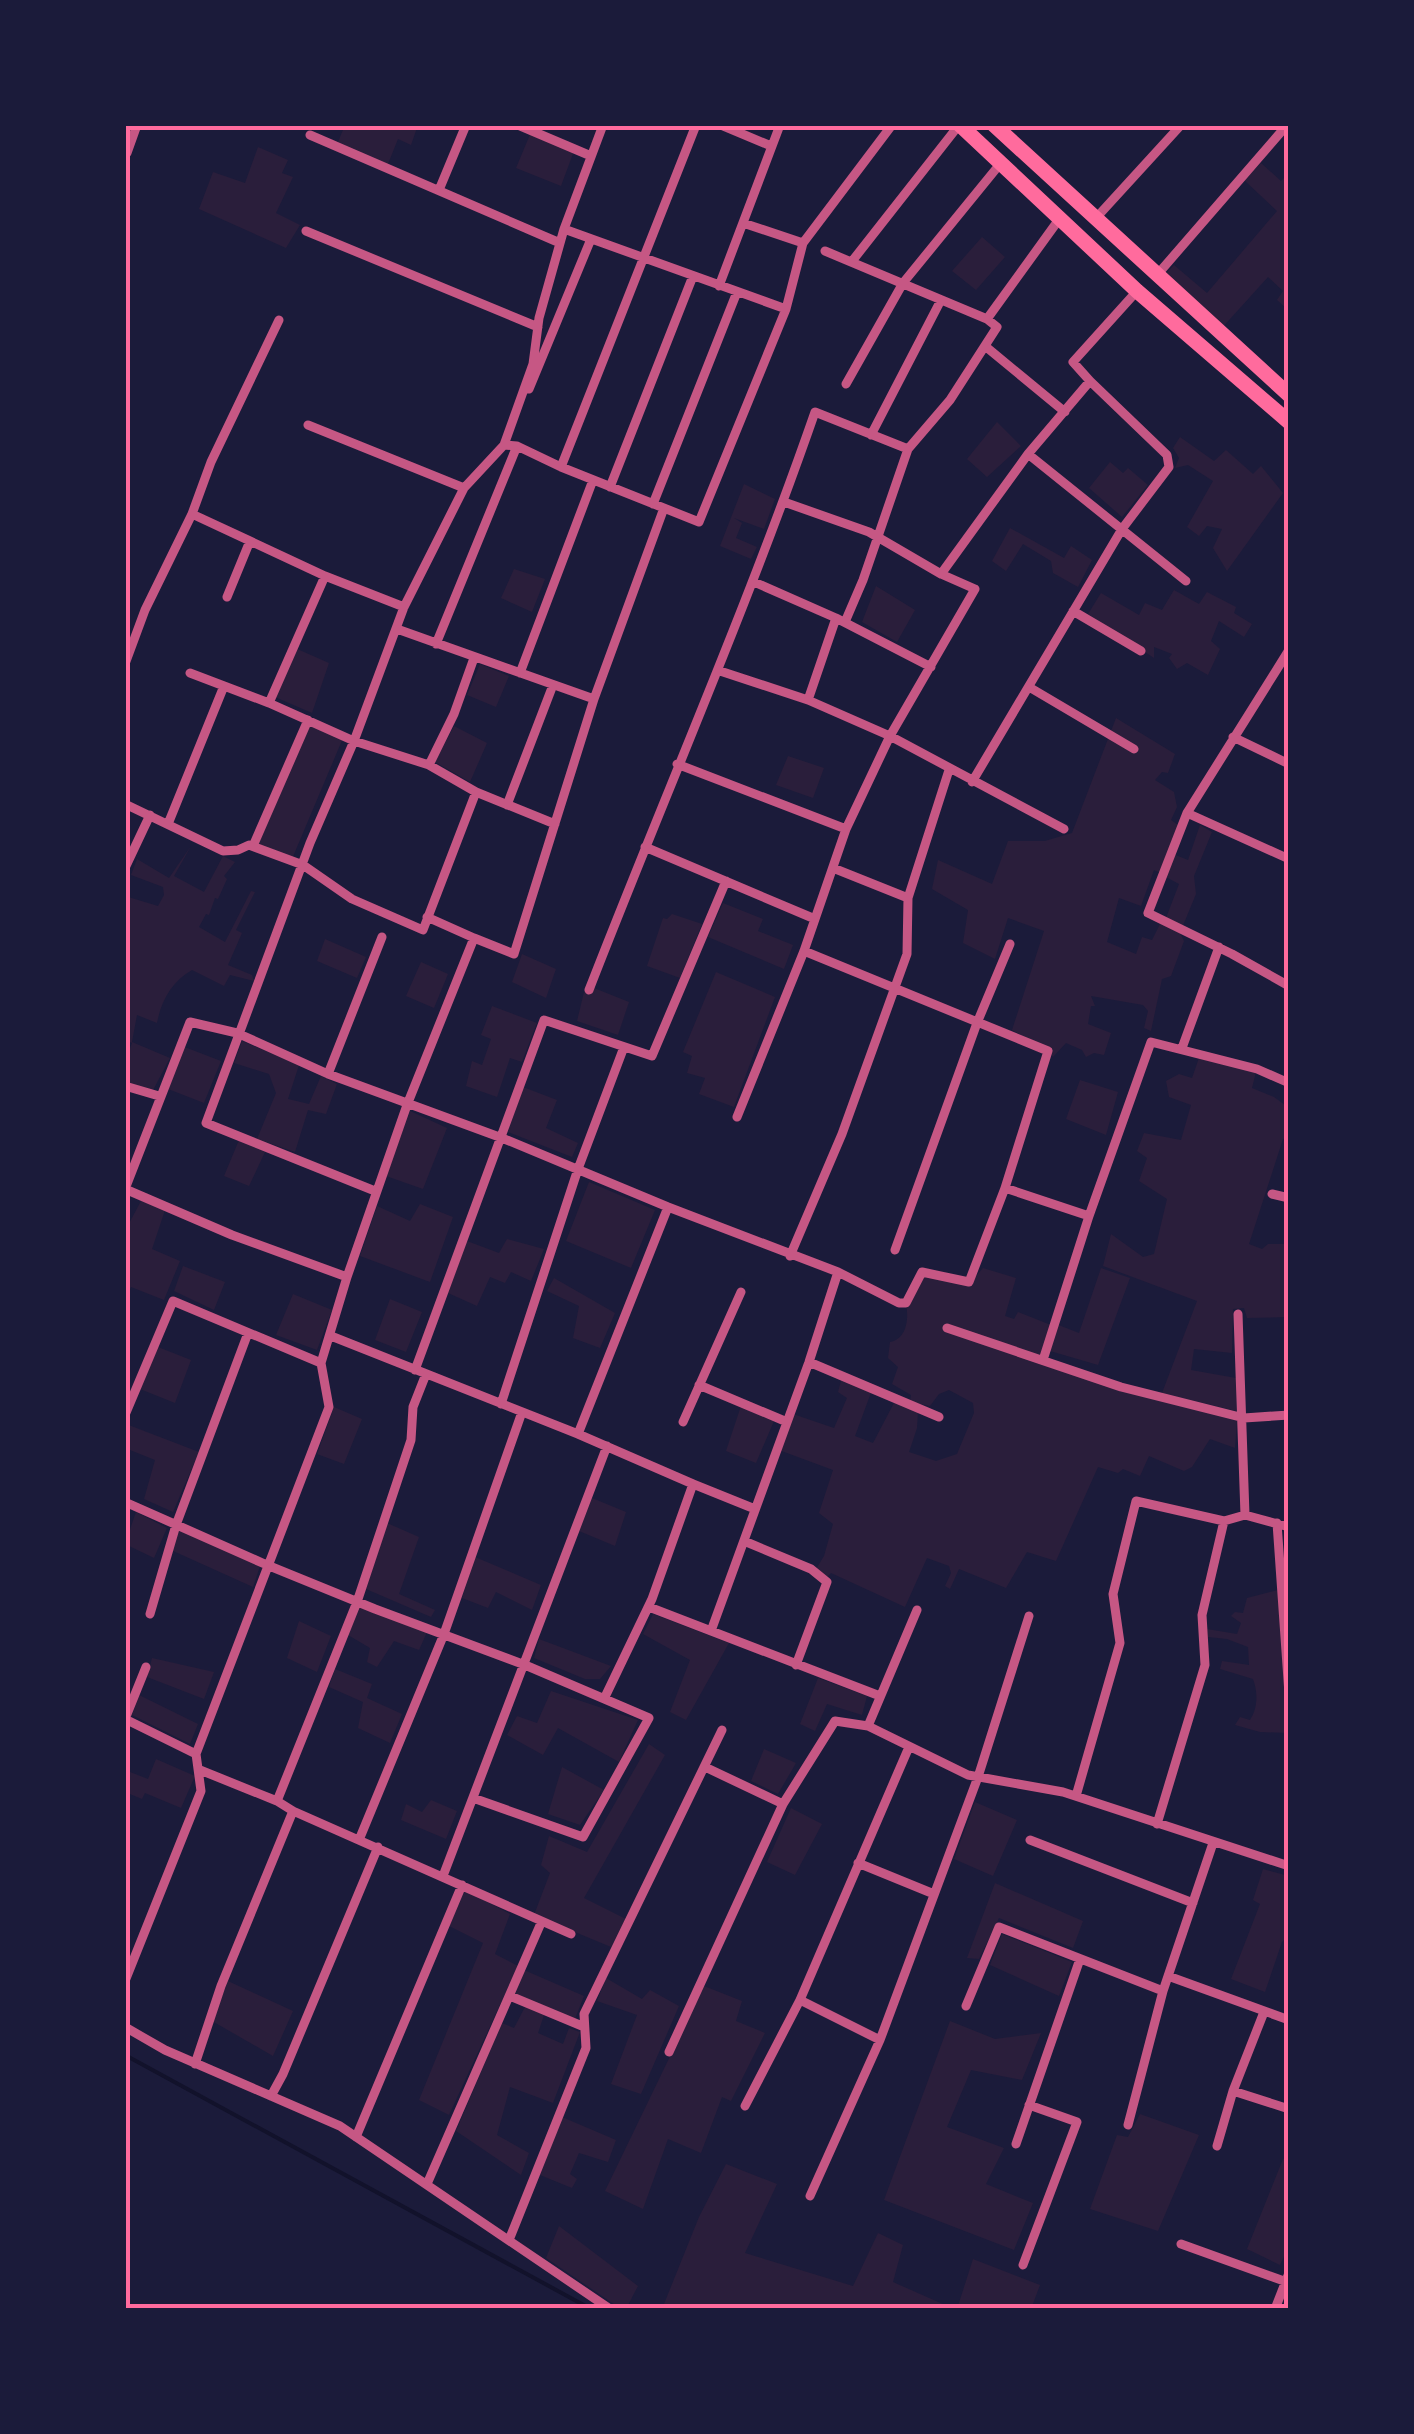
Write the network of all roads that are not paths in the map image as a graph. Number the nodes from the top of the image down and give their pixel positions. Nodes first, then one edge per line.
1 (138, 125) edge
2 (466, 125) edge
3 (518, 125) edge
4 (604, 125) edge
5 (696, 125) edge
6 (721, 125) edge
7 (780, 125) edge
8 (892, 125) edge
9 (960, 125) edge
10 (994, 125) edge
11 (1182, 125) edge
12 (1287, 125) edge
13 (310, 134) dead end
14 (772, 146) junction
15 (127, 153) edge
16 (591, 156) junction
17 (1000, 164) junction
18 (438, 190) junction
19 (1060, 218) junction
20 (1096, 218) junction
21 (743, 222) junction
22 (564, 229) junction
23 (306, 231) dead end
24 (591, 239) junction
25 (560, 242) junction
26 (802, 243) junction
27 (825, 250) dead end
28 (644, 258) junction
29 (852, 260) junction
30 (1153, 272) junction
31 (694, 276) junction
32 (903, 282) junction
33 (719, 286) junction
34 (1136, 288) junction
35 (737, 292) junction
36 (941, 300) junction
37 (786, 309) junction
38 (987, 319) junction
39 (279, 320) dead end
40 (538, 327) junction
41 (985, 346) junction
42 (1090, 381) junction
43 (846, 384) dead end
44 (1289, 395) edge
45 (518, 409) junction
46 (1065, 412) junction
47 (1289, 422) edge
48 (308, 425) dead end
49 (871, 434) junction
50 (504, 445) junction
51 (516, 446) junction
52 (908, 449) junction
53 (1028, 454) junction
54 (561, 468) junction
55 (593, 480) junction
56 (610, 487) junction
57 (464, 488) junction
58 (784, 502) junction
59 (653, 504) junction
60 (664, 508) junction
61 (192, 514) junction
62 (1122, 530) junction
63 (876, 536) junction
64 (250, 541) junction
65 (941, 574) junction
66 (325, 576) junction
67 (1186, 581) dead end
68 (754, 582) junction
69 (227, 597) dead end
70 (404, 607) junction
71 (1073, 610) junction
72 (840, 620) junction
73 (397, 629) junction
74 (436, 644) junction
75 (1289, 650) edge
76 (1141, 651) dead end
77 (474, 658) junction
78 (125, 664) edge
79 (931, 667) junction
80 (720, 671) junction
81 (190, 673) dead end
82 (520, 673) junction
83 (553, 685) junction
84 (224, 686) junction
85 (1028, 687) junction
86 (594, 699) junction
87 (808, 700) junction
88 (269, 703) junction
89 (308, 720) junction
90 (890, 736) junction
91 (1233, 737) junction
92 (354, 741) junction
93 (1134, 749) dead end
94 (678, 764) junction
95 (1289, 764) edge
96 (428, 765) junction
97 (949, 770) junction
98 (972, 782) junction
99 (476, 792) junction
100 (125, 804) edge
101 (507, 804) junction
102 (1187, 813) junction
103 (150, 815) junction
104 (168, 824) junction
105 (555, 824) junction
106 (846, 829) junction
107 (1064, 829) dead end
108 (252, 846) junction
109 (645, 847) junction
110 (1289, 859) edge
111 (303, 865) junction
112 (125, 868) edge
113 (833, 868) junction
114 (726, 881) junction
115 (908, 898) junction
116 (427, 917) junction
117 (815, 918) junction
118 (382, 937) dead end
119 (474, 938) junction
120 (1010, 944) dead end
121 (1219, 948) junction
122 (804, 951) junction
123 (1289, 986) edge
124 (894, 988) junction
125 (589, 990) dead end
126 (977, 1023) junction
127 (237, 1034) junction
128 (624, 1047) junction
129 (1182, 1048) junction
130 (328, 1074) junction
131 (1289, 1083) edge
132 (125, 1086) edge
133 (159, 1096) junction
134 (407, 1105) junction
135 (738, 1118) dead end
136 (502, 1138) junction
137 (578, 1169) junction
138 (1005, 1188) junction
139 (125, 1189) edge
140 (375, 1192) junction
141 (1272, 1194) dead end
142 (1289, 1198) edge
143 (668, 1207) junction
144 (1089, 1216) junction
145 (895, 1250) dead end
146 (790, 1256) junction
147 (838, 1272) junction
148 (346, 1277) junction
149 (741, 1292) dead end
150 (1238, 1314) dead end
151 (948, 1328) dead end
152 (248, 1334) junction
153 (331, 1336) junction
154 (1043, 1360) junction
155 (809, 1362) junction
156 (320, 1363) junction
157 (415, 1370) junction
158 (426, 1374) junction
159 (700, 1385) junction
160 (501, 1404) junction
161 (522, 1412) junction
162 (1289, 1414) edge
163 (125, 1415) edge
164 (939, 1417) dead end
165 (1244, 1418) junction
166 (683, 1422) dead end
167 (787, 1422) junction
168 (578, 1434) junction
169 (606, 1446) junction
170 (693, 1484) junction
171 (125, 1502) edge
172 (756, 1509) junction
173 (1246, 1515) junction
174 (1224, 1521) junction
175 (1276, 1524) junction
176 (176, 1525) junction
177 (1289, 1527) edge
178 (744, 1542) junction
179 (268, 1565) junction
180 (357, 1602) junction
181 (649, 1606) junction
182 (917, 1610) dead end
183 (150, 1614) dead end
184 (1029, 1616) dead end
185 (711, 1631) junction
186 (444, 1634) junction
187 (525, 1665) junction
188 (796, 1665) junction
189 (146, 1666) dead end
190 (1289, 1694) edge
191 (880, 1696) junction
192 (604, 1699) junction
193 (125, 1719) edge
194 (868, 1726) junction
195 (722, 1730) dead end
196 (909, 1746) junction
197 (196, 1754) junction
198 (705, 1767) junction
199 (200, 1770) junction
200 (978, 1777) junction
201 (1076, 1796) junction
202 (473, 1798) junction
203 (277, 1801) junction
204 (783, 1804) junction
205 (293, 1811) junction
206 (1157, 1824) junction
207 (359, 1840) junction
208 (1030, 1840) dead end
209 (1213, 1843) junction
210 (378, 1847) junction
211 (858, 1863) junction
212 (1289, 1866) edge
213 (443, 1876) junction
214 (462, 1884) junction
215 (934, 1894) junction
216 (1194, 1903) junction
217 (541, 1924) junction
218 (571, 1934) dead end
219 (1080, 1959) junction
220 (1168, 1976) junction
221 (125, 1981) edge
222 (1163, 1991) junction
223 (510, 1996) junction
224 (800, 2000) junction
225 (966, 2006) dead end
226 (1264, 2012) junction
227 (1289, 2020) edge
228 (582, 2026) junction
229 (125, 2028) edge
230 (880, 2040) junction
231 (669, 2052) dead end
232 (195, 2064) junction
233 (1233, 2091) junction
234 (271, 2096) junction
235 (745, 2106) dead end
236 (1029, 2106) junction
237 (1289, 2110) edge
238 (1128, 2125) dead end
239 (356, 2137) junction
240 (1016, 2144) dead end
241 (1217, 2146) dead end
242 (427, 2184) junction
243 (810, 2196) dead end
244 (509, 2240) junction
245 (1181, 2244) dead end
246 (1024, 2265) dead end
247 (1287, 2277) edge
248 (610, 2309) edge
249 (1274, 2309) edge

1 - 15 street
2 - 18 street
3 - 16 street
4 - 16 street
5 - 28 street
6 - 14 street
7 - 14 street
8 - 26 street
9 - 17 highway
9 - 29 street
10 - 20 highway
11 - 20 street
12 - 30 street
13 - 18 street
14 - 21 street
16 - 22 street
17 - 19 highway
17 - 32 street
18 - 25 street
19 - 34 highway
19 - 38 street
20 - 30 highway
21 - 26 street
21 - 33 street
22 - 24 street
22 - 25 street
23 - 40 street
24 - 28 street
24 - 45 street
25 - 40 street
26 - 37 street
27 - 29 street
28 - 31 street
28 - 54 street
29 - 32 street
30 - 34 highway
30 - 44 highway
31 - 33 street
31 - 56 street
32 - 36 street
32 - 43 street
33 - 35 street
34 - 42 street
34 - 47 highway
35 - 37 street
35 - 59 street
36 - 38 street
36 - 49 street
37 - 60 street
38 - 41 street
39 - 61 street
40 - 45 street
41 - 46 street
41 - 52 street
42 - 46 street
42 - 62 street
45 - 50 street
46 - 53 street
48 - 57 street
49 - 52 street
49 - 58 street
50 - 51 street
50 - 57 street
51 - 54 street
51 - 74 street
52 - 63 street
53 - 62 street
53 - 65 street
54 - 55 street
55 - 56 street
55 - 82 street
56 - 59 street
57 - 70 street
58 - 63 street
58 - 68 street
59 - 60 street
60 - 86 street
61 - 64 street
61 - 78 street
62 - 67 street
62 - 71 street
63 - 65 street
63 - 72 street
64 - 66 street
64 - 69 street
65 - 79 street
66 - 70 street
66 - 88 street
68 - 72 street
68 - 80 street
70 - 73 street
71 - 76 street
71 - 85 street
72 - 79 street
72 - 87 street
73 - 74 street
73 - 92 street
74 - 77 street
75 - 91 street
77 - 82 street
77 - 96 street
79 - 90 street
80 - 87 street
80 - 94 street
81 - 84 street
82 - 83 street
83 - 86 street
83 - 101 street
84 - 88 street
84 - 104 street
85 - 93 street
85 - 98 street
86 - 105 street
87 - 90 street
88 - 89 street
89 - 92 street
89 - 108 street
90 - 97 street
90 - 106 street
91 - 95 street
91 - 102 street
92 - 96 street
92 - 111 street
94 - 106 street
94 - 109 street
96 - 99 street
97 - 98 street
97 - 115 street
98 - 107 street
99 - 101 street
99 - 116 street
100 - 103 street
101 - 105 street
102 - 110 street
102 - 121 street
103 - 104 street
103 - 112 street
104 - 108 street
105 - 119 street
106 - 113 street
108 - 111 street
109 - 114 street
109 - 125 street
111 - 116 street
111 - 127 street
113 - 115 street
113 - 117 street
114 - 117 street
114 - 128 street
115 - 124 street
116 - 119 street
117 - 122 street
118 - 130 street
119 - 134 street
120 - 126 street
121 - 123 street
121 - 129 street
122 - 124 street
122 - 135 street
124 - 126 street
124 - 146 street
126 - 138 street
126 - 145 street
127 - 130 street
127 - 133 street
127 - 140 street
128 - 136 street
128 - 137 street
129 - 131 street
129 - 144 street
130 - 134 street
132 - 133 street
133 - 139 street
134 - 136 street
134 - 140 street
136 - 137 street
136 - 157 street
137 - 143 street
137 - 160 street
138 - 144 street
138 - 147 street
139 - 148 street
140 - 148 street
141 - 142 street
143 - 146 street
143 - 168 street
144 - 154 street
146 - 147 street
147 - 155 street
148 - 153 street
149 - 159 street
150 - 165 street
151 - 154 street
152 - 156 street
152 - 163 street
152 - 176 street
153 - 156 street
153 - 157 street
154 - 165 street
155 - 164 street
155 - 167 street
156 - 179 street
157 - 158 street
158 - 160 street
158 - 180 street
159 - 166 street
159 - 167 street
160 - 161 street
161 - 168 street
161 - 186 street
162 - 165 street
165 - 173 street
167 - 172 street
168 - 169 street
169 - 170 street
169 - 187 street
170 - 172 street
170 - 181 street
171 - 176 street
172 - 178 street
173 - 174 street
173 - 175 street
174 - 201 street
174 - 206 street
175 - 177 street
175 - 190 street
176 - 179 street
176 - 183 street
178 - 185 street
178 - 188 street
179 - 180 street
179 - 197 street
180 - 186 street
180 - 203 street
181 - 185 street
181 - 192 street
182 - 191 street
184 - 200 street
185 - 188 street
186 - 187 street
186 - 207 street
187 - 192 street
187 - 202 street
188 - 191 street
189 - 193 street
191 - 194 street
192 - 202 street
193 - 197 street
194 - 196 street
194 - 204 street
195 - 198 street
196 - 200 street
196 - 211 street
197 - 199 street
198 - 204 street
198 - 228 street
199 - 203 street
199 - 221 street
200 - 201 street
200 - 215 street
201 - 206 street
202 - 213 street
203 - 205 street
204 - 231 street
205 - 207 street
205 - 232 street
206 - 209 street
207 - 210 street
208 - 216 street
209 - 212 street
209 - 216 street
210 - 213 street
210 - 234 street
211 - 215 street
211 - 224 street
213 - 214 street
214 - 217 street
214 - 239 street
215 - 230 street
216 - 220 street
217 - 218 street
217 - 223 street
219 - 222 street
219 - 225 street
219 - 236 street
220 - 222 street
220 - 226 street
222 - 238 street
223 - 228 street
223 - 242 street
224 - 230 street
224 - 235 street
226 - 227 street
226 - 233 street
228 - 244 street
229 - 232 street
230 - 243 street
232 - 234 street
233 - 237 street
233 - 241 street
234 - 239 street
236 - 240 street
236 - 246 street
239 - 242 street
242 - 244 street
244 - 248 street
245 - 247 street
247 - 249 street

